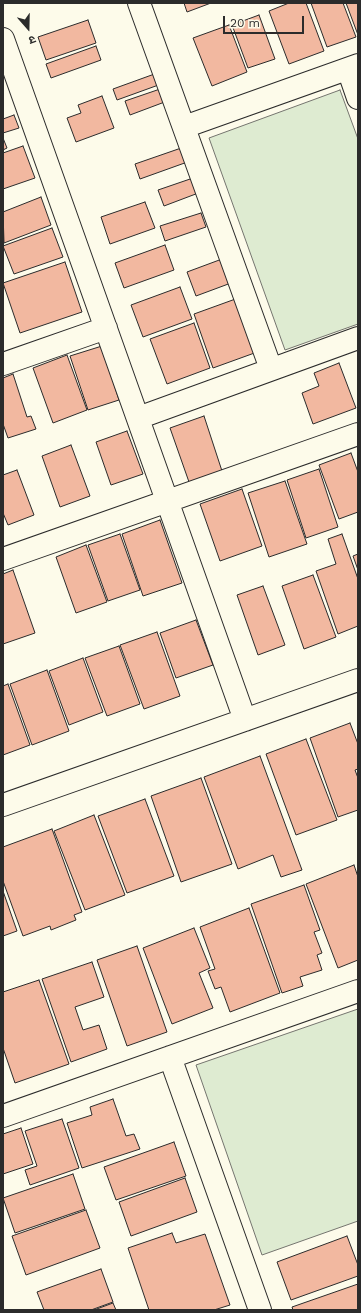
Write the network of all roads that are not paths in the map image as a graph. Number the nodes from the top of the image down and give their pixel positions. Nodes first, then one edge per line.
1 (139, 3) edge
2 (3, 39) edge
3 (353, 67) edge
4 (358, 98) edge
5 (184, 127) junction
6 (106, 328) junction
7 (358, 338) edge
8 (3, 364) edge
9 (271, 369) junction
10 (138, 418) junction
11 (358, 434) edge
12 (167, 501) junction
13 (3, 559) edge
14 (358, 680) edge
15 (245, 720) junction
16 (3, 805) edge
17 (358, 991) edge
18 (170, 1057) junction
19 (3, 1116) edge
20 (260, 1310) edge

1 - 5 street
2 - 6 street
3 - 4 street
3 - 5 street
5 - 9 street
6 - 8 street
6 - 10 street
7 - 9 street
9 - 10 street
10 - 12 street
11 - 12 street
12 - 13 street
12 - 15 street
14 - 15 street
15 - 16 street
17 - 18 street
18 - 19 street
18 - 20 street

